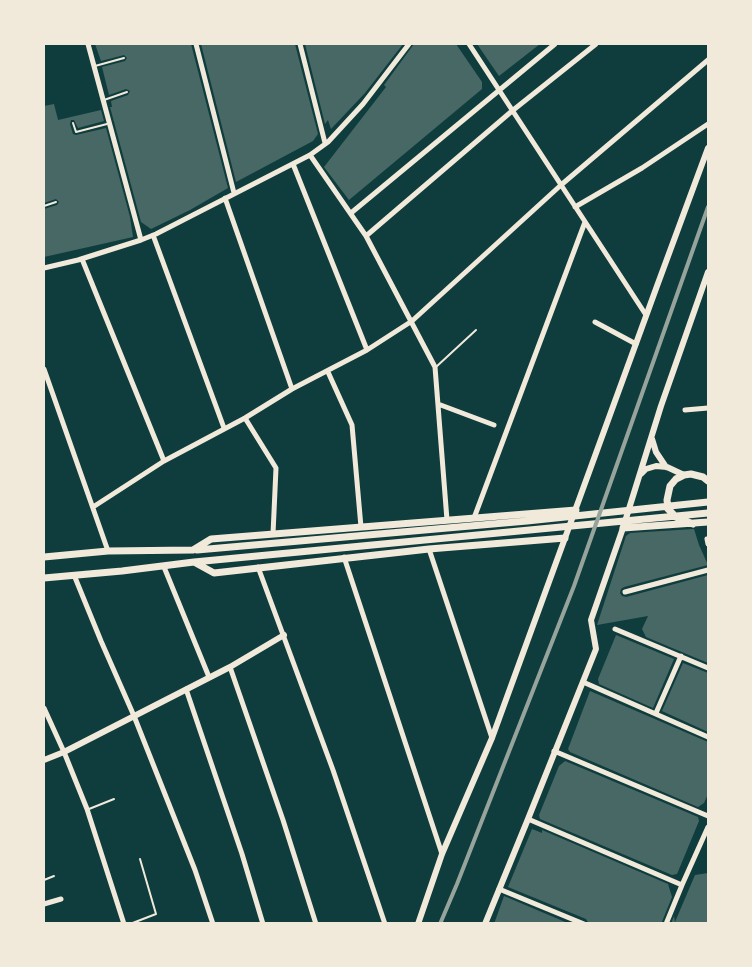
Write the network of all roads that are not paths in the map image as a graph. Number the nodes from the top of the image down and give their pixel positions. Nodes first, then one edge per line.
1 (88, 44) edge
2 (196, 44) edge
3 (300, 44) edge
4 (409, 44) edge
5 (469, 44) edge
6 (555, 44) edge
7 (596, 44) edge
8 (124, 58) dead end
9 (708, 60) edge
10 (94, 66) junction
11 (499, 90) junction
12 (127, 92) dead end
13 (103, 100) junction
14 (512, 111) junction
15 (73, 123) dead end
16 (109, 123) junction
17 (708, 124) edge
18 (325, 143) junction
19 (708, 148) edge
20 (310, 155) junction
21 (293, 164) junction
22 (561, 185) junction
23 (234, 193) junction
24 (225, 198) junction
25 (56, 202) dead end
26 (44, 206) edge
27 (575, 207) junction
28 (351, 213) junction
29 (585, 222) junction
30 (153, 236) junction
31 (366, 236) junction
32 (141, 240) junction
33 (82, 259) junction
34 (44, 268) edge
35 (708, 272) edge
36 (646, 315) junction
37 (412, 321) junction
38 (595, 322) dead end
39 (476, 330) dead end
40 (636, 344) junction
41 (367, 350) junction
42 (435, 367) junction
43 (44, 369) edge
44 (328, 372) junction
45 (292, 389) junction
46 (438, 404) junction
47 (708, 408) edge
48 (685, 410) dead end
49 (245, 417) junction
50 (494, 425) dead end
51 (224, 428) junction
52 (651, 437) junction
53 (164, 461) junction
54 (667, 467) junction
55 (688, 474) junction
56 (639, 475) junction
57 (708, 481) edge
58 (708, 502) edge
59 (93, 507) junction
60 (576, 510) junction
61 (527, 513) junction
62 (708, 513) edge
63 (474, 518) junction
64 (447, 520) junction
65 (708, 522) edge
66 (693, 524) junction
67 (362, 527) junction
68 (623, 528) junction
69 (273, 534) junction
70 (565, 538) junction
71 (528, 540) junction
72 (429, 549) junction
73 (193, 550) junction
74 (108, 551) junction
75 (44, 557) edge
76 (344, 557) junction
77 (194, 562) junction
78 (164, 567) junction
79 (258, 567) junction
80 (708, 570) edge
81 (74, 575) junction
82 (44, 578) edge
83 (625, 592) dead end
84 (615, 629) dead end
85 (284, 635) junction
86 (681, 656) junction
87 (230, 667) junction
88 (708, 668) edge
89 (209, 677) junction
90 (583, 682) junction
91 (186, 689) junction
92 (44, 708) edge
93 (656, 713) junction
94 (134, 716) junction
95 (708, 737) edge
96 (492, 738) junction
97 (554, 751) junction
98 (64, 752) junction
99 (44, 760) edge
100 (114, 799) dead end
101 (87, 809) junction
102 (708, 816) edge
103 (528, 819) junction
104 (707, 829) edge
105 (708, 843) edge
106 (442, 854) junction
107 (140, 859) dead end
108 (54, 876) dead end
109 (44, 880) edge
110 (682, 885) junction
111 (499, 889) junction
112 (61, 899) dead end
113 (44, 904) edge
114 (124, 924) edge
115 (130, 924) edge
116 (213, 924) edge
117 (263, 924) edge
118 (316, 924) edge
119 (385, 924) edge
120 (418, 924) edge
121 (485, 924) edge
122 (584, 924) edge
123 (666, 924) edge

1 - 10 street
2 - 23 street
3 - 18 street
4 - 18 street
5 - 11 street
6 - 11 street
7 - 14 street
8 - 10 lane
9 - 22 street
10 - 13 street
11 - 14 street
11 - 28 street
12 - 13 lane
13 - 16 street
14 - 22 street
14 - 31 street
15 - 16 lane
16 - 32 street
17 - 27 street
18 - 20 street
19 - 36 street
20 - 21 street
20 - 28 street
21 - 23 street
21 - 41 street
22 - 27 street
22 - 37 street
23 - 24 street
24 - 30 street
24 - 45 street
25 - 26 lane
27 - 29 street
28 - 31 street
29 - 36 street
29 - 63 street
30 - 32 street
30 - 51 street
31 - 37 street
32 - 33 street
33 - 34 street
33 - 53 street
35 - 52 street
36 - 40 street
37 - 41 street
37 - 42 street
38 - 40 street
39 - 42 lane
40 - 60 street
41 - 44 street
42 - 46 street
43 - 59 street
44 - 45 street
44 - 67 street
45 - 49 street
46 - 50 street
46 - 64 street
47 - 48 street
49 - 51 street
49 - 69 street
51 - 53 street
52 - 54 street
52 - 56 street
53 - 59 street
54 - 55 street
54 - 56 street
55 - 57 main road
55 - 66 main road
56 - 68 street
58 - 73 main road
59 - 74 street
60 - 61 main road
60 - 70 street
61 - 63 main road
61 - 71 main road
62 - 77 main road
63 - 64 main road
64 - 67 main road
65 - 66 main road
66 - 68 main road
67 - 69 main road
68 - 90 street
69 - 73 main road
70 - 71 main road
70 - 96 street
71 - 72 main road
72 - 76 main road
72 - 96 street
73 - 74 main road
74 - 75 main road
76 - 79 main road
76 - 106 street
77 - 78 main road
77 - 79 main road
78 - 81 main road
78 - 89 street
79 - 85 street
80 - 83 street
81 - 82 main road
81 - 94 street
84 - 86 street
85 - 87 street
85 - 119 street
86 - 88 street
86 - 93 street
87 - 89 street
87 - 118 street
89 - 91 street
90 - 93 street
90 - 97 street
91 - 94 street
91 - 117 street
92 - 98 street
93 - 95 street
94 - 98 street
94 - 116 street
96 - 106 street
97 - 102 street
97 - 103 street
98 - 99 street
98 - 101 street
100 - 101 lane
101 - 114 street
103 - 110 street
103 - 111 street
104 - 105 street
104 - 110 street
106 - 120 street
107 - 115 lane
108 - 109 lane
110 - 123 street
111 - 121 street
111 - 122 street
112 - 113 street

